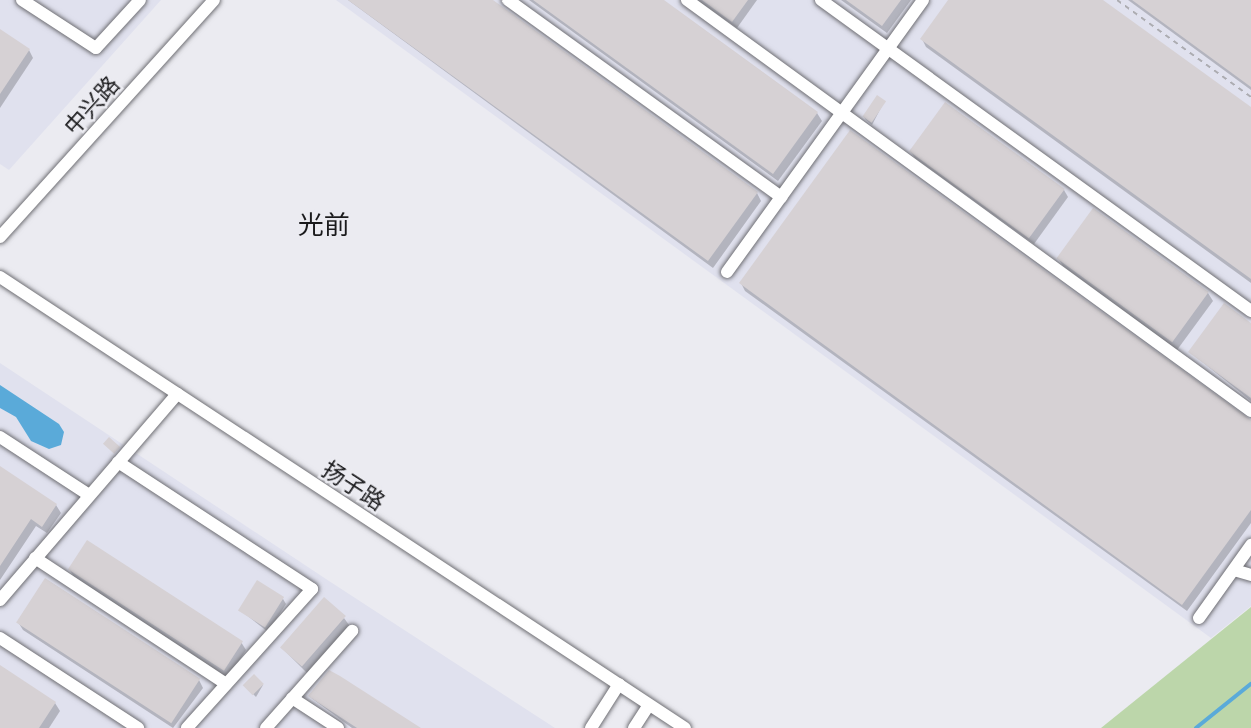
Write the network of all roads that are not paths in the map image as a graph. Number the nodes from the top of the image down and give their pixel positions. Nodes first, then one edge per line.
1 (22, 0) edge
2 (139, 0) edge
3 (214, 0) edge
4 (508, 0) edge
5 (687, 0) edge
6 (821, 0) edge
7 (923, 0) edge
8 (888, 48) junction
9 (842, 113) junction
10 (781, 197) junction
11 (0, 237) edge
12 (727, 272) dead end
13 (0, 277) edge
14 (1251, 311) edge
15 (177, 394) junction
16 (1251, 411) edge
17 (0, 437) edge
18 (118, 462) junction
19 (89, 495) junction
20 (1251, 545) edge
21 (36, 558) junction
22 (1234, 570) junction
23 (1251, 575) edge
24 (0, 600) edge
25 (1199, 618) dead end
26 (352, 631) dead end
27 (0, 638) edge
28 (226, 684) junction
29 (619, 684) junction
30 (292, 698) junction
31 (649, 705) junction
32 (138, 728) edge
33 (187, 728) edge
34 (266, 728) edge
35 (338, 728) edge
36 (591, 728) edge
37 (634, 728) edge
38 (685, 728) edge

1 - 2 street
3 - 11 street, 中兴路
4 - 10 street
5 - 9 street
6 - 8 street
7 - 8 street
8 - 9 street
8 - 14 street
9 - 10 street
9 - 16 street
10 - 12 street
13 - 15 street, 扬子路
15 - 18 street
15 - 29 street, 扬子路
17 - 19 street
18 - 19 street
18 - 28 street
19 - 21 street
20 - 22 street
21 - 24 street
21 - 28 street
22 - 23 street
22 - 25 street
26 - 30 street
27 - 32 street
28 - 33 street
29 - 31 street, 扬子路
29 - 36 street
30 - 34 street
30 - 35 street
31 - 37 street
31 - 38 street, 扬子路

